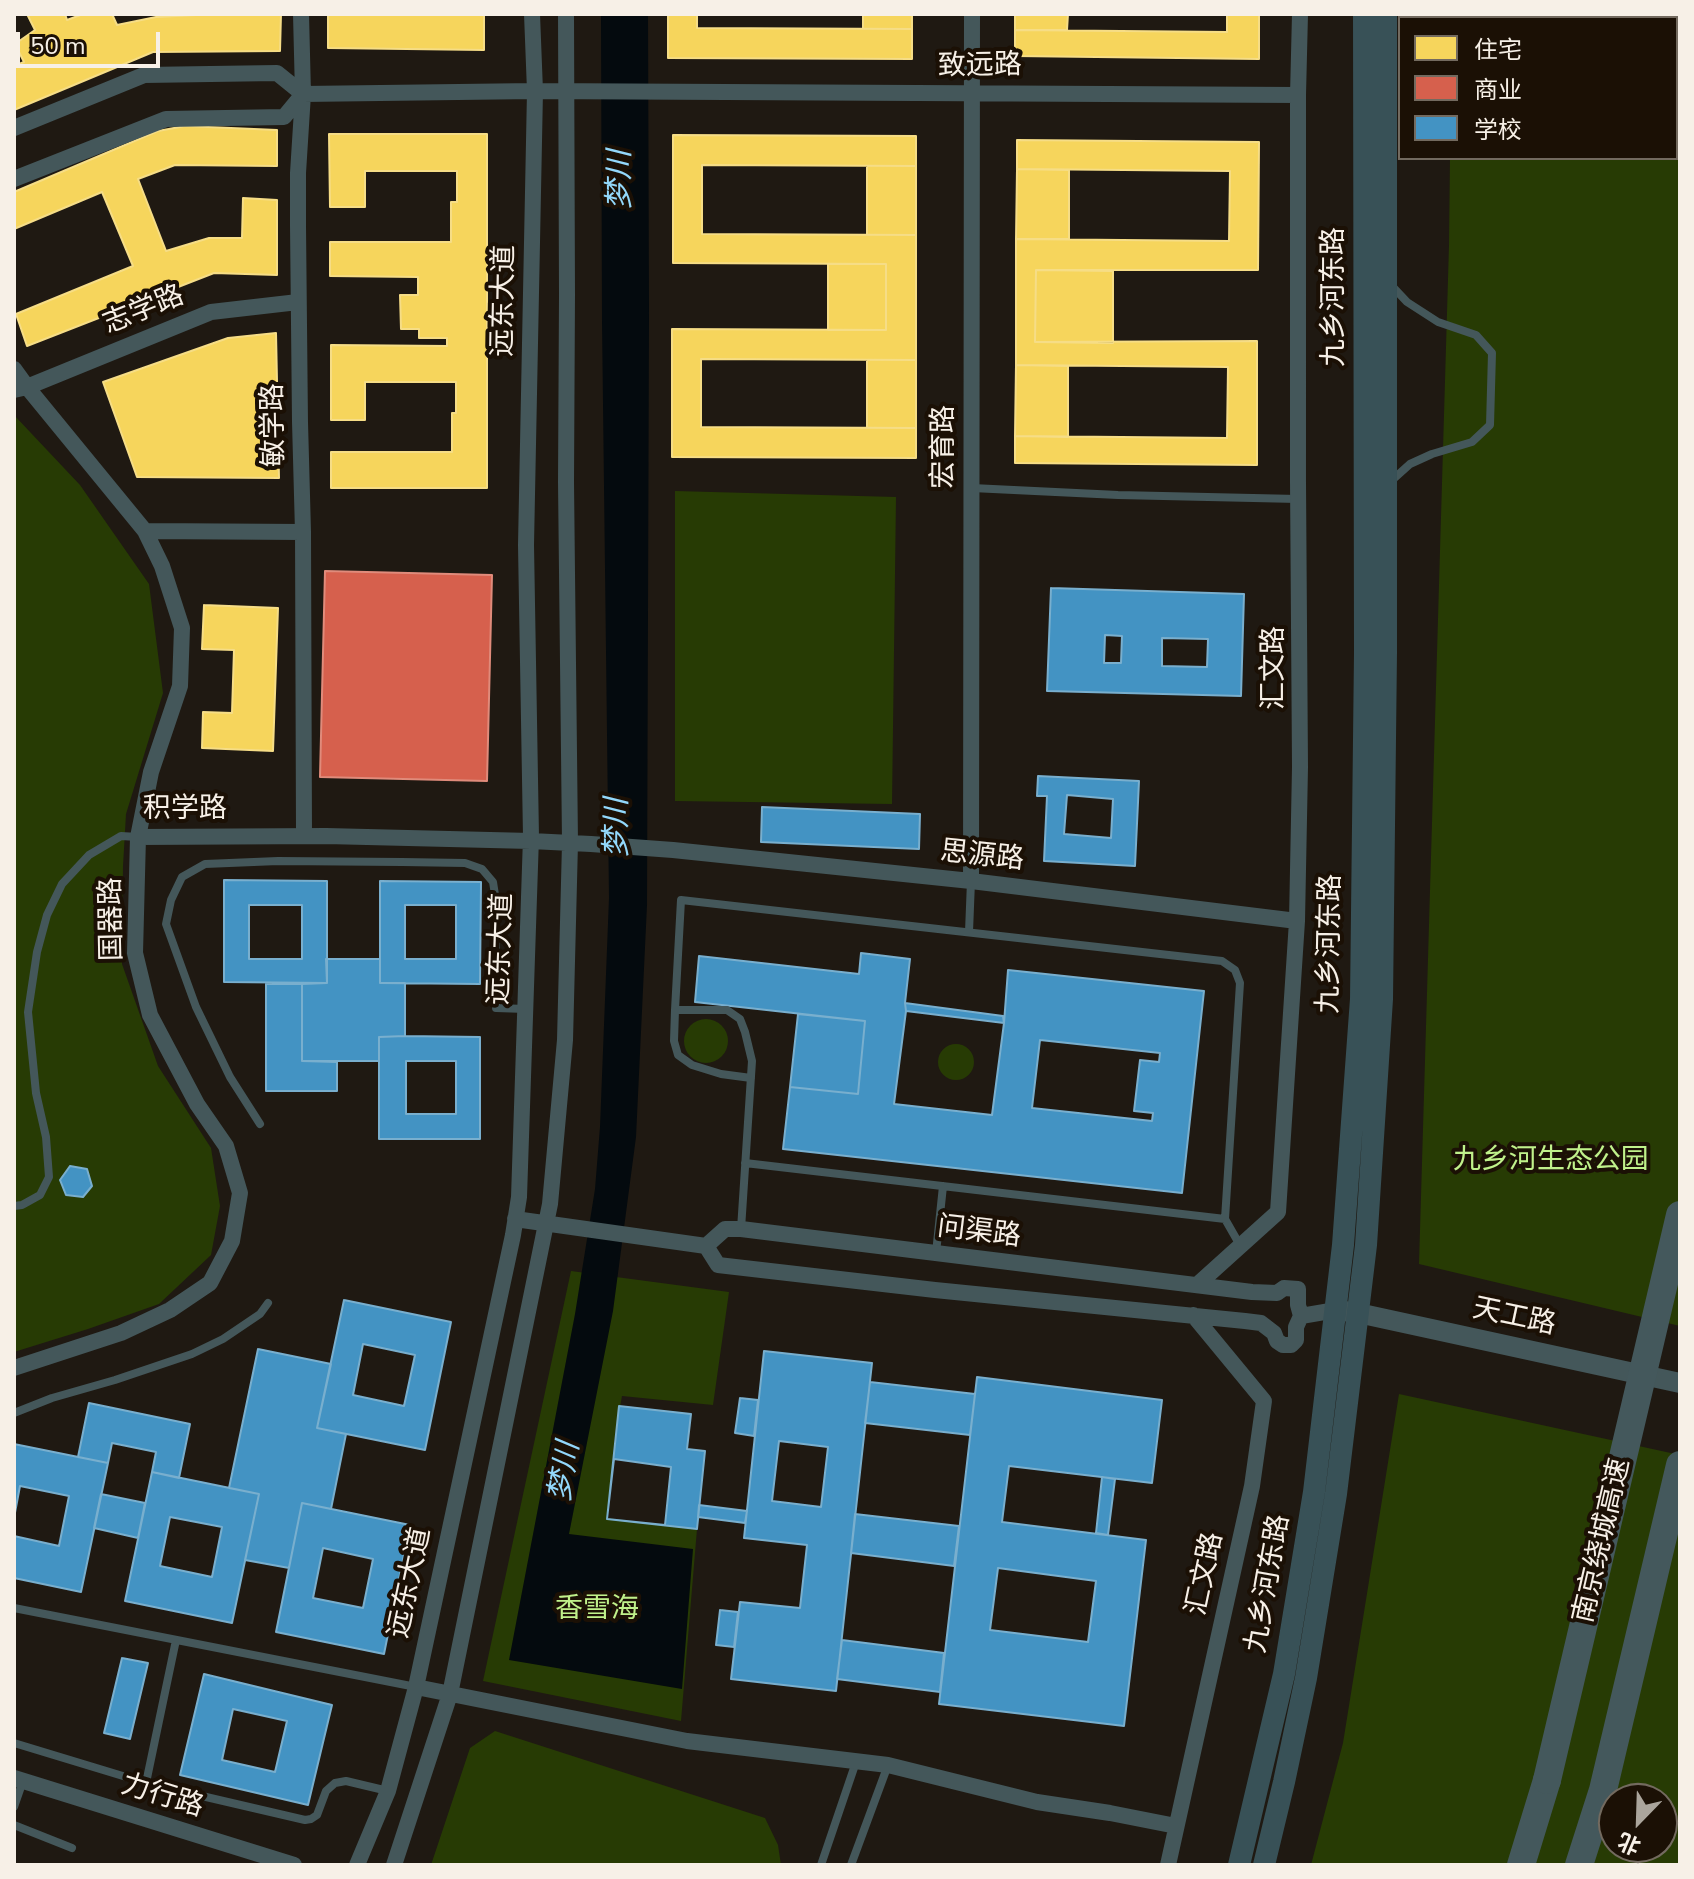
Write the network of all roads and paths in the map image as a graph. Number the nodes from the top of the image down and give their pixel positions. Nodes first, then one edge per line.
1 (301, 14) edge
2 (532, 14) edge
3 (566, 14) edge
4 (972, 14) edge
5 (1300, 14) edge
6 (1364, 14) edge
7 (1386, 14) edge
8 (535, 91) junction
9 (567, 92) junction
10 (972, 93) junction
11 (303, 94) junction
12 (1298, 95) junction
13 (14, 128) edge
14 (14, 179) edge
15 (1386, 279) junction
16 (298, 302) junction
17 (14, 369) edge
18 (20, 389) edge
19 (1386, 486) junction
20 (971, 488) junction
21 (1299, 499) junction
22 (145, 531) junction
23 (303, 532) junction
24 (304, 835) junction
25 (138, 837) junction
26 (531, 841) junction
27 (570, 843) junction
28 (591, 844) joint
29 (971, 881) junction
30 (1297, 921) junction
31 (969, 932) junction
32 (526, 1009) junction
33 (675, 1010) junction
34 (751, 1078) junction
35 (260, 1124) dead end
36 (745, 1163) junction
37 (943, 1186) junction
38 (14, 1206) edge
39 (1680, 1215) edge
40 (515, 1219) junction
41 (1225, 1219) junction
42 (547, 1223) junction
43 (741, 1229) junction
44 (706, 1246) junction
45 (1241, 1247) junction
46 (936, 1254) junction
47 (1197, 1285) junction
48 (268, 1303) dead end
49 (1347, 1312) junction
50 (1193, 1315) junction
51 (1301, 1316) junction
52 (14, 1368) edge
53 (1680, 1383) edge
54 (14, 1413) edge
55 (1680, 1465) edge
56 (14, 1608) edge
57 (176, 1640) junction
58 (416, 1687) junction
59 (450, 1694) junction
60 (14, 1743) edge
61 (856, 1762) junction
62 (888, 1765) junction
63 (19, 1779) edge
64 (146, 1783) junction
65 (388, 1791) junction
66 (14, 1807) edge
67 (14, 1825) edge
68 (1176, 1826) junction
69 (72, 1848) dead end
70 (294, 1865) edge
71 (357, 1865) edge
72 (394, 1865) edge
73 (821, 1865) edge
74 (851, 1865) edge
75 (1168, 1865) edge
76 (1239, 1865) edge
77 (1264, 1865) edge
78 (1521, 1865) edge
79 (1579, 1865) edge

1 - 11 street, 敏学路
2 - 8 street, 远东大道
3 - 9 street
4 - 10 street, 宏育路
5 - 12 street, 汇文路
6 - 49 main road, 九乡河东路
7 - 15 main road, 九乡河东路
8 - 9 street, 致远路
8 - 11 street, 致远路
8 - 26 street, 远东大道
9 - 10 street, 致远路
9 - 27 street
10 - 12 street, 致远路
10 - 20 street, 宏育路
11 - 13 street
11 - 14 street
11 - 16 street, 敏学路
12 - 21 street, 汇文路
15 - 19 main road, 九乡河东路
15 - 19 lane
16 - 18 street, 志学路
16 - 23 street, 敏学路
17 - 18 street, 国器路
18 - 22 street, 国器路
19 - 49 main road, 九乡河东路
20 - 21 lane
20 - 29 street, 宏育路
21 - 30 street, 汇文路
22 - 23 street
22 - 25 street, 国器路
23 - 24 street, 敏学路
24 - 25 street, 积学路
24 - 26 street, 积学路
25 - 38 lane, 积学路
25 - 52 street, 国器路
26 - 27 street, 积学路
26 - 32 street, 远东大道
27 - 28 street, 积学路
27 - 42 street
28 - 29 street, 思源路
29 - 30 street, 思源路
29 - 31 lane
30 - 45 street, 汇文路
31 - 33 lane
31 - 41 lane
32 - 35 lane
32 - 40 street, 远东大道
33 - 34 lane
33 - 34 lane
34 - 36 lane
36 - 37 lane
36 - 43 lane
37 - 41 lane
37 - 46 lane
39 - 78 highway, 南京绕城高速, bridge
40 - 42 street
40 - 58 street, 远东大道
41 - 45 lane
42 - 44 street
42 - 59 street
43 - 44 street
43 - 46 street, 问渠路
44 - 50 street
45 - 47 street, 汇文路
46 - 47 street, 问渠路
47 - 51 street, 问渠路
48 - 54 lane
49 - 51 street
49 - 53 street, 天工路
49 - 76 main road, 九乡河东路
49 - 77 main road, 九乡河东路
50 - 51 street
50 - 68 street, 汇文路
55 - 79 highway, 南京绕城高速
56 - 57 lane
57 - 58 lane
57 - 64 lane
58 - 59 street
58 - 65 street, 远东大道
59 - 61 street
59 - 72 street
60 - 64 lane
61 - 62 street
61 - 73 lane
62 - 68 street
62 - 74 lane
63 - 66 lane
63 - 70 street, 力行路
64 - 65 lane
65 - 71 street, 远东大道
67 - 69 lane
68 - 75 street, 汇文路

